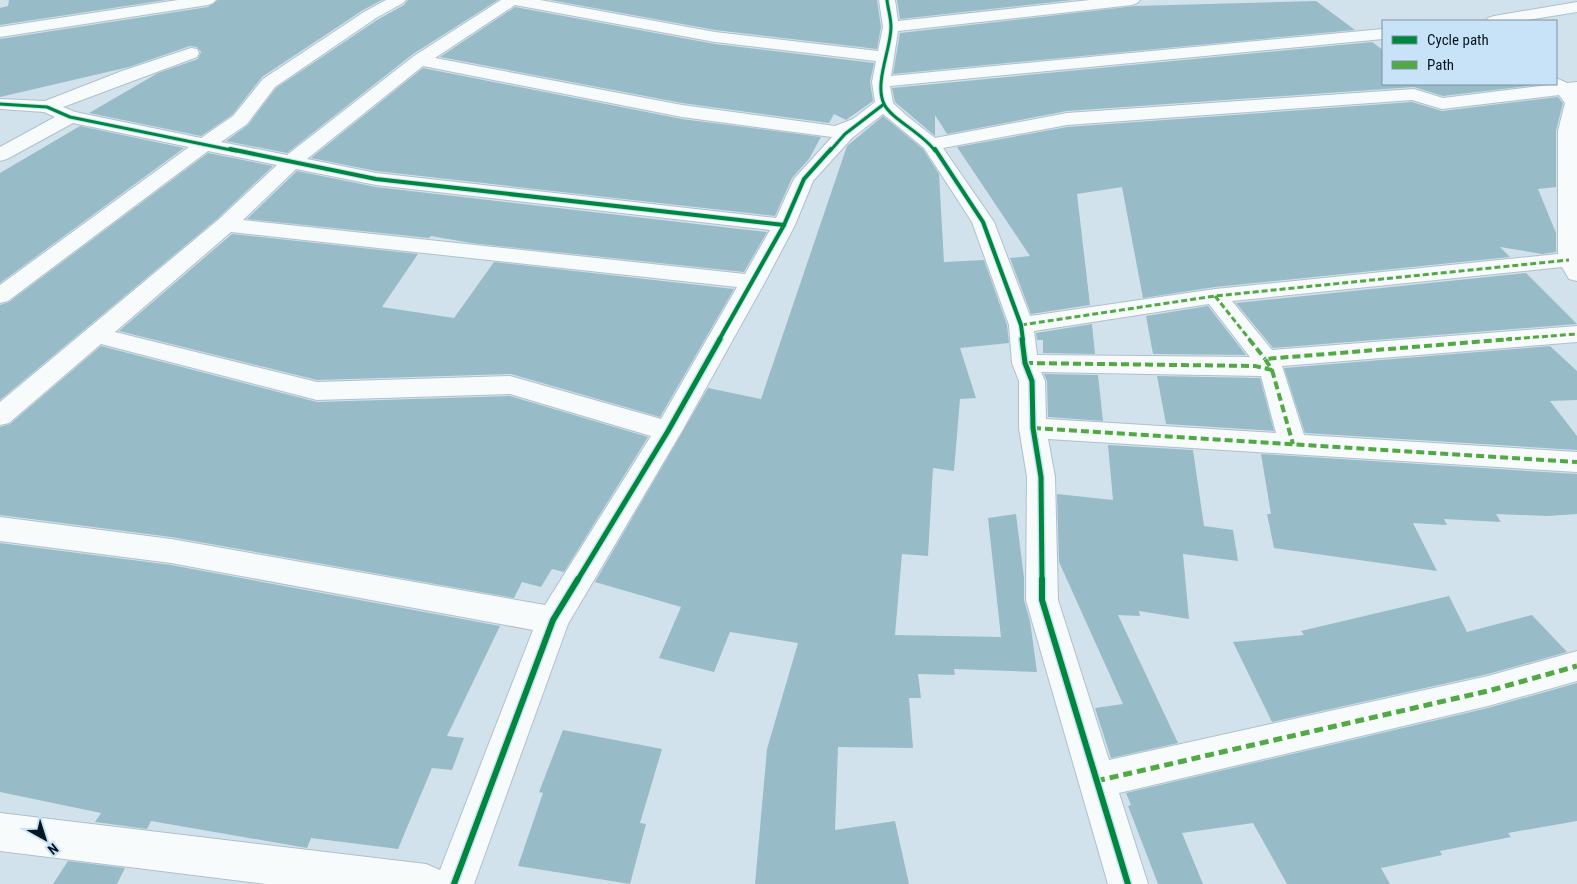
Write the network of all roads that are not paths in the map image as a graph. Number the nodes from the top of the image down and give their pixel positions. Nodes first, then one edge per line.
1 (208, 0) edge
2 (398, 0) edge
3 (513, 0) edge
4 (887, 0) edge
5 (1132, 0) edge
6 (1577, 7) edge
7 (1500, 20) edge
8 (891, 27) junction
9 (0, 32) edge
10 (1382, 34) edge
11 (191, 54) dead end
12 (886, 58) junction
13 (420, 60) junction
14 (1566, 86) edge
15 (883, 93) junction
16 (0, 104) edge
17 (47, 107) junction
18 (70, 117) junction
19 (862, 121) junction
20 (205, 144) junction
21 (931, 144) junction
22 (0, 155) edge
23 (291, 162) junction
24 (226, 225) junction
25 (784, 225) junction
26 (1573, 267) edge
27 (753, 282) junction
28 (0, 296) edge
29 (1215, 296) junction
30 (1021, 325) junction
31 (1577, 334) edge
32 (97, 335) junction
33 (1025, 363) junction
34 (1269, 365) junction
35 (0, 416) edge
36 (1033, 428) junction
37 (668, 431) junction
38 (1293, 444) junction
39 (1577, 462) edge
40 (0, 528) edge
41 (553, 620) junction
42 (1577, 666) edge
43 (1096, 781) junction
44 (0, 832) edge
45 (426, 884) edge
46 (454, 884) edge
47 (1128, 884) edge

1 - 9 street
2 - 20 street
3 - 12 street
3 - 13 street
4 - 8 street
5 - 8 street
6 - 7 street
8 - 12 street
10 - 15 street
11 - 17 street
12 - 15 street
13 - 19 street
13 - 23 street
14 - 21 street
14 - 26 street
15 - 19 street
15 - 21 street
16 - 17 street
17 - 18 street
18 - 20 street
18 - 22 street
19 - 25 street
20 - 23 street
20 - 28 street
21 - 30 street
23 - 24 street
23 - 25 street
24 - 27 street
24 - 32 street
25 - 27 street
26 - 29 street
27 - 37 street
29 - 30 street
29 - 34 street
30 - 33 street
31 - 34 street
32 - 35 street
32 - 37 street
33 - 34 street
33 - 36 street
34 - 38 street
36 - 38 street
36 - 43 street
37 - 41 street
38 - 39 street
40 - 41 street
41 - 46 street
42 - 43 street
43 - 47 street
44 - 45 street

